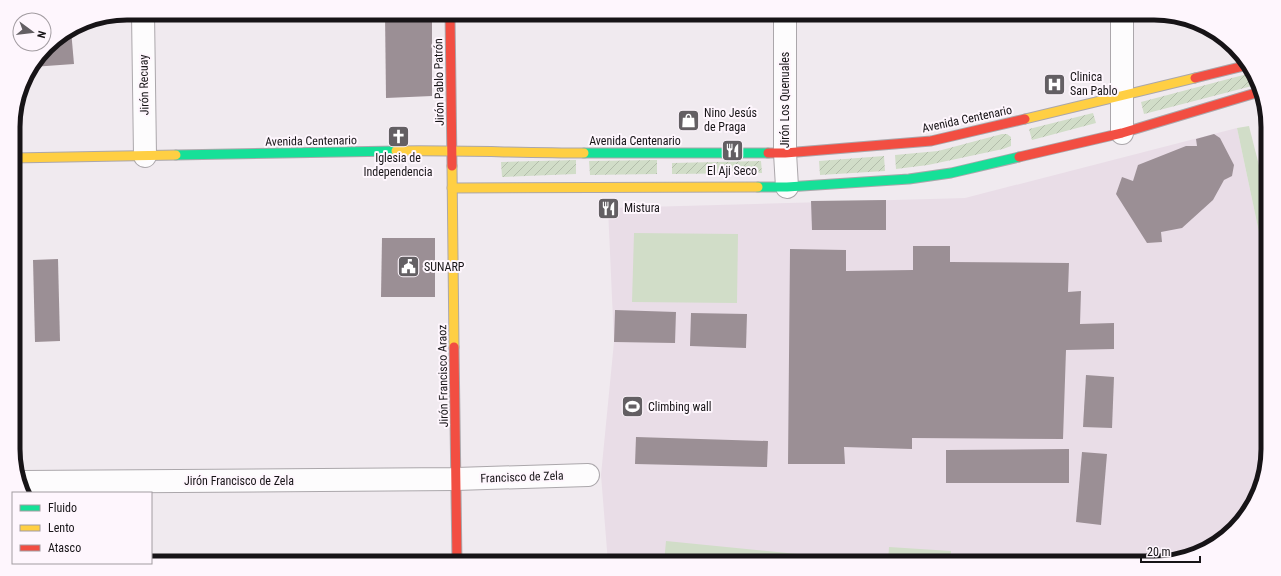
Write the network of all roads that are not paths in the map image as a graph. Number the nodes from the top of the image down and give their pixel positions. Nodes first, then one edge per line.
1 (143, 20) edge
2 (450, 20) edge
3 (786, 20) edge
4 (1122, 20) edge
5 (1242, 67) edge
6 (1255, 93) edge
7 (1121, 97) junction
8 (1122, 133) junction
9 (452, 150) junction
10 (785, 153) junction
11 (145, 156) junction
12 (20, 158) edge
13 (787, 187) junction
14 (452, 188) junction
15 (588, 475) dead end
16 (456, 479) junction
17 (26, 482) edge
18 (457, 556) edge

1 - 11 street, Jirón Recuay
2 - 9 main road, Jirón Pablo Patrón
3 - 10 street, Jirón Los Quenuales
4 - 7 street
5 - 7 main road, Avenida Centenario
6 - 8 main road
7 - 8 street
7 - 10 main road, Avenida Centenario
8 - 13 main road
9 - 10 main road, Avenida Centenario
9 - 11 main road, Avenida Centenario
9 - 14 main road, Jirón Pablo Patrón
10 - 13 street, Jirón Los Quenuales
11 - 12 main road, Avenida Centenario
13 - 14 main road
14 - 16 main road, Jirón Francisco Araoz
15 - 16 street, Francisco de Zela
16 - 17 street, Jirón Francisco de Zela
16 - 18 main road, Jirón Francisco Araoz

